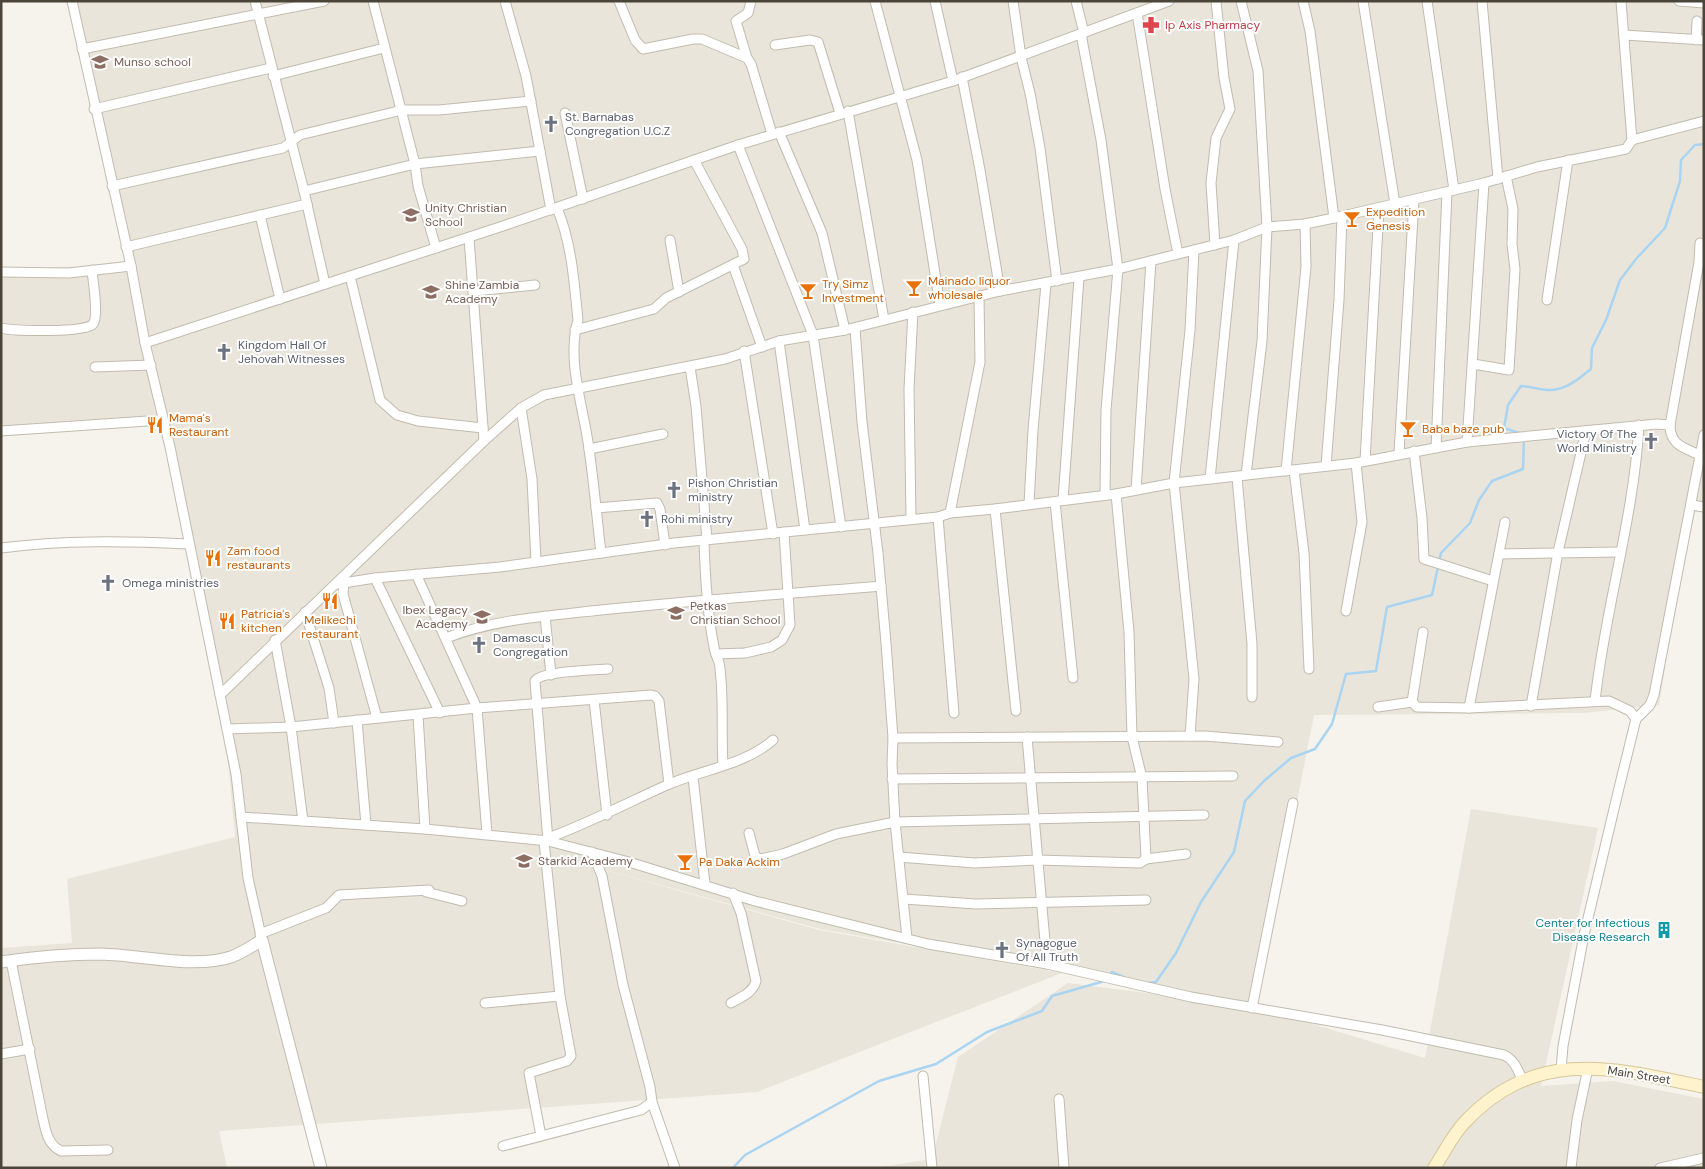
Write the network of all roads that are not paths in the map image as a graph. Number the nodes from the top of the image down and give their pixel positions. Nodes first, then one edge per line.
1 (72, 1) edge
2 (255, 1) edge
3 (324, 1) edge
4 (373, 1) edge
5 (505, 1) edge
6 (619, 1) edge
7 (751, 1) edge
8 (876, 1) edge
9 (935, 1) edge
10 (1013, 1) edge
11 (1076, 1) edge
12 (1169, 1) edge
13 (1216, 1) edge
14 (1241, 1) edge
15 (1303, 1) edge
16 (1363, 1) edge
17 (1427, 1) edge
18 (1482, 1) edge
19 (1621, 1) edge
20 (1678, 1) edge
21 (1704, 3) edge
22 (1141, 8) edge
23 (258, 15) junction
24 (1697, 21) dead end
25 (1082, 34) junction
26 (1624, 35) junction
27 (1700, 40) edge
28 (774, 45) dead end
29 (384, 48) junction
30 (82, 49) junction
31 (1021, 57) junction
32 (747, 58) junction
33 (272, 72) junction
34 (958, 79) junction
35 (899, 96) junction
36 (531, 101) junction
37 (94, 109) junction
38 (402, 110) junction
39 (844, 112) junction
40 (565, 113) dead end
41 (1704, 121) edge
42 (776, 133) junction
43 (1632, 140) junction
44 (292, 142) junction
45 (738, 145) junction
46 (540, 151) junction
47 (694, 160) junction
48 (1568, 160) junction
49 (416, 164) junction
50 (1502, 178) junction
51 (1484, 183) junction
52 (112, 186) junction
53 (304, 191) junction
54 (1451, 191) junction
55 (583, 199) junction
56 (1414, 200) junction
57 (307, 204) junction
58 (1395, 204) junction
59 (1379, 208) junction
60 (554, 209) junction
61 (260, 215) junction
62 (1338, 217) junction
63 (1305, 224) junction
64 (1267, 227) junction
65 (469, 238) junction
66 (670, 240) dead end
67 (1234, 240) junction
68 (1700, 243) dead end
69 (1214, 245) junction
70 (126, 247) junction
71 (436, 248) junction
72 (1194, 250) junction
73 (1178, 254) junction
74 (1152, 261) junction
75 (733, 265) junction
76 (131, 266) junction
77 (1118, 269) junction
78 (92, 270) junction
79 (1, 272) edge
80 (350, 276) junction
81 (1079, 278) junction
82 (1057, 281) junction
83 (325, 284) junction
84 (1046, 284) junction
85 (535, 285) dead end
86 (475, 291) junction
87 (1000, 291) junction
88 (679, 292) junction
89 (979, 296) junction
90 (280, 299) junction
91 (1547, 300) dead end
92 (940, 305) junction
93 (913, 312) junction
94 (884, 320) junction
95 (1, 328) edge
96 (850, 329) junction
97 (575, 330) junction
98 (812, 335) junction
99 (779, 341) junction
100 (145, 343) junction
101 (762, 347) junction
102 (744, 351) junction
103 (1473, 364) junction
104 (151, 365) junction
105 (690, 367) junction
106 (95, 368) dead end
107 (579, 388) junction
108 (521, 408) junction
109 (162, 420) junction
110 (1670, 425) junction
111 (1640, 426) junction
112 (483, 428) junction
113 (1, 431) edge
114 (1586, 432) junction
115 (663, 434) dead end
116 (1703, 438) edge
117 (484, 441) junction
118 (1467, 442) junction
119 (1436, 448) junction
120 (590, 449) junction
121 (1414, 451) junction
122 (1398, 453) junction
123 (1700, 455) junction
124 (1365, 461) junction
125 (1356, 463) junction
126 (1326, 466) junction
127 (1290, 470) junction
128 (1242, 476) junction
129 (1210, 479) junction
130 (1174, 483) junction
131 (1136, 490) junction
132 (1105, 494) junction
133 (1116, 494) junction
134 (1059, 501) junction
135 (1030, 504) junction
136 (1691, 505) junction
137 (1704, 507) edge
138 (596, 508) junction
139 (995, 509) junction
140 (950, 513) junction
141 (938, 518) junction
142 (910, 519) junction
143 (1506, 522) dead end
144 (874, 525) junction
145 (841, 527) junction
146 (805, 530) junction
147 (784, 532) junction
148 (772, 534) junction
149 (705, 540) junction
150 (188, 544) junction
151 (665, 544) junction
152 (1, 548) edge
153 (1558, 552) junction
154 (1620, 552) junction
155 (600, 553) junction
156 (1499, 554) junction
157 (536, 562) junction
158 (416, 574) junction
159 (375, 578) junction
160 (1493, 580) junction
161 (340, 583) junction
162 (880, 586) junction
163 (787, 594) junction
164 (708, 601) junction
165 (1346, 611) dead end
166 (305, 612) junction
167 (545, 616) junction
168 (1423, 632) dead end
169 (446, 638) junction
170 (275, 640) junction
171 (716, 654) junction
172 (608, 669) dead end
173 (1309, 669) dead end
174 (550, 674) junction
175 (1074, 678) dead end
176 (220, 695) junction
177 (1252, 697) dead end
178 (594, 700) junction
179 (1595, 701) junction
180 (1412, 702) junction
181 (536, 705) junction
182 (1378, 706) dead end
183 (1531, 706) junction
184 (477, 708) junction
185 (1469, 708) junction
186 (1016, 711) dead end
187 (440, 713) junction
188 (954, 713) dead end
189 (418, 715) junction
190 (377, 718) junction
191 (1636, 719) junction
192 (357, 720) junction
193 (334, 723) junction
194 (291, 727) junction
195 (227, 728) junction
196 (1190, 736) junction
197 (1027, 737) junction
198 (1132, 737) junction
199 (893, 738) junction
200 (773, 740) dead end
201 (1278, 742) dead end
202 (723, 765) junction
203 (1233, 776) dead end
204 (693, 777) junction
205 (1031, 778) junction
206 (1142, 778) junction
207 (892, 779) junction
208 (669, 784) junction
209 (1293, 803) dead end
210 (607, 815) junction
211 (1204, 815) dead end
212 (241, 817) junction
213 (1144, 817) junction
214 (1033, 820) junction
215 (303, 821) junction
216 (895, 822) junction
217 (366, 825) junction
218 (425, 829) junction
219 (748, 833) dead end
220 (487, 834) junction
221 (547, 840) junction
222 (592, 852) junction
223 (1186, 854) dead end
224 (603, 855) junction
225 (899, 857) junction
226 (1146, 858) junction
227 (1037, 860) junction
228 (598, 865) junction
229 (705, 884) junction
230 (733, 893) junction
231 (904, 899) junction
232 (1146, 900) dead end
233 (462, 901) dead end
234 (1041, 901) junction
235 (261, 937) junction
236 (906, 938) junction
237 (6, 961) edge
238 (1047, 964) junction
239 (560, 996) junction
240 (485, 1003) dead end
241 (731, 1003) dead end
242 (1252, 1008) junction
243 (30, 1049) junction
244 (1, 1054) edge
245 (1588, 1068) junction
246 (1561, 1070) junction
247 (923, 1076) dead end
248 (1522, 1081) junction
249 (1704, 1087) edge
250 (1059, 1099) dead end
251 (652, 1102) junction
252 (541, 1136) junction
253 (503, 1146) dead end
254 (108, 1150) dead end
255 (1704, 1158) edge
256 (322, 1168) edge
257 (675, 1168) edge
258 (932, 1168) edge
259 (1064, 1168) edge
260 (1434, 1168) edge
261 (1571, 1168) edge
262 (1660, 1168) edge

1 - 30 street
2 - 23 street
3 - 23 street
4 - 29 street
5 - 36 street
6 - 32 street
7 - 32 street
8 - 35 street
9 - 34 street
10 - 31 street
11 - 25 street
12 - 22 street
13 - 69 street
14 - 64 street
15 - 62 street
16 - 58 street
17 - 54 street
18 - 50 street
19 - 26 street
20 - 21 street
22 - 25 street
22 - 73 street
23 - 30 street
23 - 33 street
24 - 27 street
25 - 31 street
25 - 77 street
26 - 27 street
26 - 43 street
28 - 39 street
29 - 33 street
29 - 38 street
30 - 37 street
31 - 34 street
31 - 82 street
32 - 42 street
33 - 37 street
33 - 44 street
34 - 35 street
34 - 87 street
35 - 39 street
35 - 92 street
36 - 38 street
36 - 46 street
37 - 52 street
38 - 44 street
38 - 49 street
39 - 42 street
39 - 94 street
40 - 55 street
41 - 43 street
42 - 45 street
42 - 96 street
43 - 48 street
44 - 52 street
44 - 53 street
45 - 47 street
45 - 98 street
46 - 49 street
46 - 60 street
47 - 55 street
47 - 75 street
48 - 50 street
48 - 91 street
49 - 53 street
49 - 71 street
50 - 51 street
50 - 103 street
51 - 54 street
51 - 103 street
52 - 70 street
53 - 57 street
54 - 56 street
54 - 119 street
55 - 60 street
56 - 58 street
56 - 122 street
57 - 61 street
57 - 83 street
58 - 59 street
59 - 62 street
59 - 124 street
60 - 65 street
60 - 97 street
61 - 70 street
61 - 90 street
62 - 63 street
62 - 126 street
63 - 64 street
63 - 127 street
64 - 67 street
64 - 128 street
65 - 71 street
65 - 86 street
66 - 88 street
67 - 69 street
67 - 129 street
68 - 110 street
69 - 72 street
70 - 76 street
71 - 80 street
72 - 73 street
72 - 130 street
73 - 74 street
74 - 77 street
74 - 131 street
75 - 88 street
75 - 101 street
76 - 78 street
76 - 100 street
77 - 81 street
77 - 132 street
78 - 79 street
78 - 95 street
80 - 83 street
80 - 112 street
81 - 82 street
81 - 134 street
82 - 84 street
83 - 90 street
84 - 87 street
84 - 135 street
85 - 86 street
86 - 112 street
87 - 89 street
88 - 97 street
89 - 92 street
89 - 140 street
90 - 100 street
92 - 93 street
93 - 94 street
93 - 142 street
94 - 96 street
96 - 98 street
96 - 144 street
97 - 107 street
98 - 99 street
98 - 145 street
99 - 101 street
99 - 146 street
100 - 104 street
101 - 102 street
102 - 105 street
102 - 148 street
103 - 118 street
104 - 106 street
104 - 109 street
105 - 107 street
105 - 149 street
107 - 108 street
107 - 120 street
108 - 117 street
108 - 157 street
109 - 113 street
109 - 150 street
110 - 111 street
110 - 123 street
111 - 114 street
111 - 154 street
112 - 117 street
114 - 118 street
114 - 153 street
115 - 120 street
116 - 123 street
117 - 161 street
118 - 119 street
119 - 121 street
120 - 138 street
121 - 122 street
121 - 160 street
122 - 124 street
123 - 136 street
124 - 125 street
125 - 126 street
125 - 165 street
126 - 127 street
127 - 128 street
127 - 173 street
128 - 129 street
128 - 177 street
129 - 130 street
130 - 131 street
130 - 196 street
131 - 133 street
132 - 133 street
132 - 134 street
133 - 198 street
134 - 135 street
134 - 175 street
135 - 139 street
136 - 137 street
136 - 191 street
138 - 151 street
138 - 155 street
139 - 140 street
139 - 186 street
140 - 141 street
141 - 142 street
141 - 188 street
142 - 144 street
143 - 156 street
144 - 145 street
144 - 162 street
145 - 146 street
146 - 147 street
147 - 148 street
147 - 163 street
148 - 149 street
149 - 151 street
149 - 164 street
150 - 152 street
150 - 176 street
151 - 155 street
153 - 154 street
153 - 156 street
153 - 183 street
154 - 179 street
155 - 157 street
156 - 160 street
157 - 158 street
158 - 159 street
158 - 169 street
159 - 161 street
159 - 187 street
160 - 185 street
161 - 166 street
161 - 190 street
162 - 163 street
162 - 199 street
163 - 164 street
163 - 171 street
164 - 167 street
164 - 171 street
166 - 170 street
166 - 193 street
167 - 169 street
167 - 174 street
168 - 180 street
169 - 184 street
170 - 176 street
170 - 194 street
171 - 202 street
172 - 174 street
174 - 181 street
176 - 195 street
178 - 181 street
178 - 208 street
178 - 210 street
179 - 183 street
179 - 191 street
180 - 182 street
180 - 185 street
181 - 184 street
181 - 221 street
183 - 185 street
184 - 187 street
184 - 220 street
187 - 189 street
189 - 190 street
189 - 218 street
190 - 192 street
191 - 246 street
192 - 193 street
192 - 217 street
193 - 194 street
194 - 195 street
194 - 215 street
195 - 212 street
196 - 198 street
196 - 201 street
197 - 198 street
197 - 199 street
197 - 205 street
198 - 206 street
199 - 207 street
200 - 202 street
202 - 204 street
203 - 206 street
204 - 208 street
204 - 229 street
205 - 206 street
205 - 207 street
205 - 214 street
206 - 213 street
207 - 216 street
208 - 210 street
209 - 242 street
210 - 221 street
211 - 213 street
212 - 215 street
212 - 235 street
213 - 214 street
213 - 226 street
214 - 216 street
214 - 227 street
215 - 217 street
216 - 219 street
216 - 225 street
217 - 218 street
218 - 220 street
220 - 221 street
221 - 222 street
221 - 239 street
222 - 224 street
222 - 228 street
223 - 226 street
224 - 228 street
224 - 229 street
225 - 227 street
225 - 231 street
226 - 227 street
227 - 234 street
228 - 251 street
229 - 230 street
230 - 236 street
230 - 241 street
231 - 234 street
231 - 236 street
232 - 234 street
233 - 235 street
234 - 238 street
235 - 237 street
235 - 256 street
236 - 238 street
237 - 243 street
238 - 242 street
239 - 240 street
239 - 252 street
242 - 248 street
243 - 244 street
243 - 254 street
245 - 246 main road, Main Street
245 - 249 main road, Main Street
245 - 261 street
246 - 248 main road, Main Street
247 - 258 street
248 - 260 main road, Main Street
250 - 259 street
251 - 252 street
251 - 257 street
252 - 253 street
255 - 262 street

